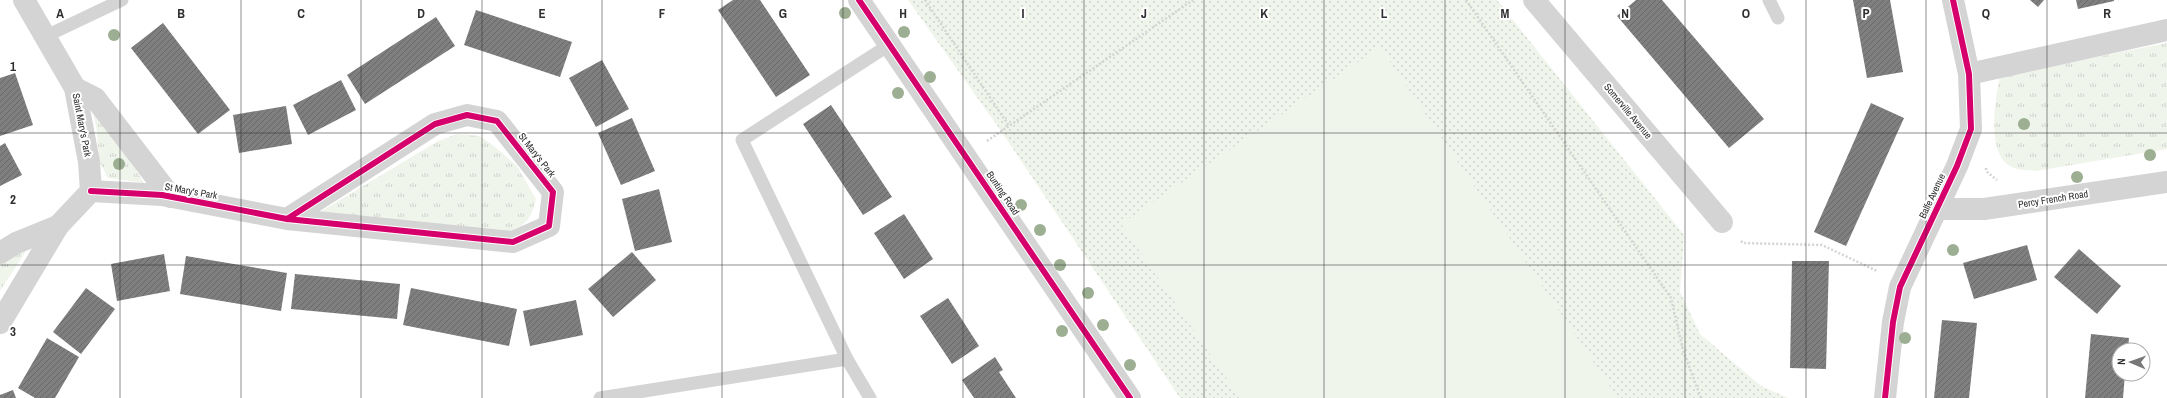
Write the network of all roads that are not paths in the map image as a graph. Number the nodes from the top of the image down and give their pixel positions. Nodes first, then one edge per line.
1 (24, 0) edge
2 (122, 0) edge
3 (859, 0) edge
4 (1534, 0) edge
5 (1769, 0) edge
6 (1953, 0) edge
7 (1778, 18) dead end
8 (2167, 30) edge
9 (44, 37) junction
10 (889, 45) junction
11 (1969, 74) junction
12 (75, 88) junction
13 (2167, 182) edge
14 (91, 191) junction
15 (171, 197) junction
16 (1938, 209) junction
17 (287, 219) junction
18 (1722, 222) road end
19 (58, 226) junction
20 (0, 253) edge
21 (0, 323) edge
22 (847, 359) junction
23 (600, 398) edge
24 (870, 398) edge
25 (1130, 398) edge
26 (1885, 398) edge

1 - 9 street, Saint Mary's Park
2 - 9 lane
3 - 10 street, Bunting Road
4 - 18 street, Somerville Avenue
5 - 7 lane
6 - 11 street, Balfe Avenue
8 - 11 street
9 - 12 street, Saint Mary's Park
10 - 22 lane
10 - 25 street, Bunting Road
11 - 16 street, Balfe Avenue
12 - 14 street, Saint Mary's Park
12 - 15 street, St Mary's Park
13 - 16 street, Percy French Road
14 - 15 street, St Mary's Park
14 - 19 street
15 - 17 street, St Mary's Park
16 - 26 street, Balfe Avenue
17 - 17 street, St Mary's Park
19 - 20 street
19 - 21 street
22 - 23 lane
22 - 24 lane

